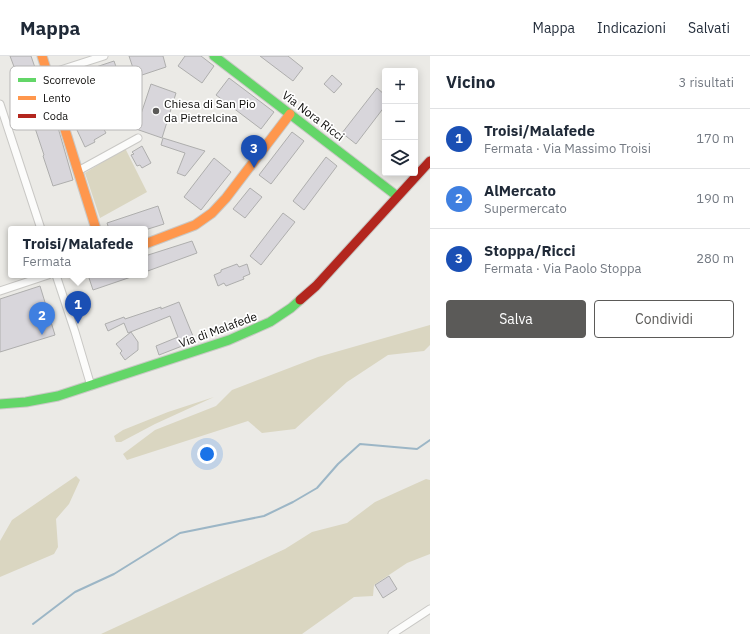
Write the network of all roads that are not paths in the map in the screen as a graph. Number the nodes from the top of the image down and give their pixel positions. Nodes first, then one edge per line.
1 (42, 56) edge
2 (104, 56) edge
3 (214, 56) edge
4 (45, 66) edge
5 (73, 66) edge
6 (0, 104) edge
7 (290, 114) junction
8 (65, 130) edge
9 (138, 138) dead end
10 (430, 161) edge
11 (78, 171) junction
12 (397, 196) junction
13 (40, 226) edge
14 (95, 226) edge
15 (148, 243) edge
16 (38, 278) edge
17 (57, 278) edge
18 (0, 290) edge
19 (91, 386) junction
20 (0, 404) edge
21 (430, 609) edge
22 (392, 634) edge

1 - 4 street
2 - 5 street
3 - 7 street, Via Nora Ricci
6 - 13 street
7 - 12 street, Via Nora Ricci
7 - 15 street
8 - 11 street
9 - 11 street
10 - 12 street, Via di Malafede
11 - 14 street
12 - 19 street, Via di Malafede
16 - 18 street
17 - 19 street
19 - 20 street, Via di Malafede
21 - 22 street

